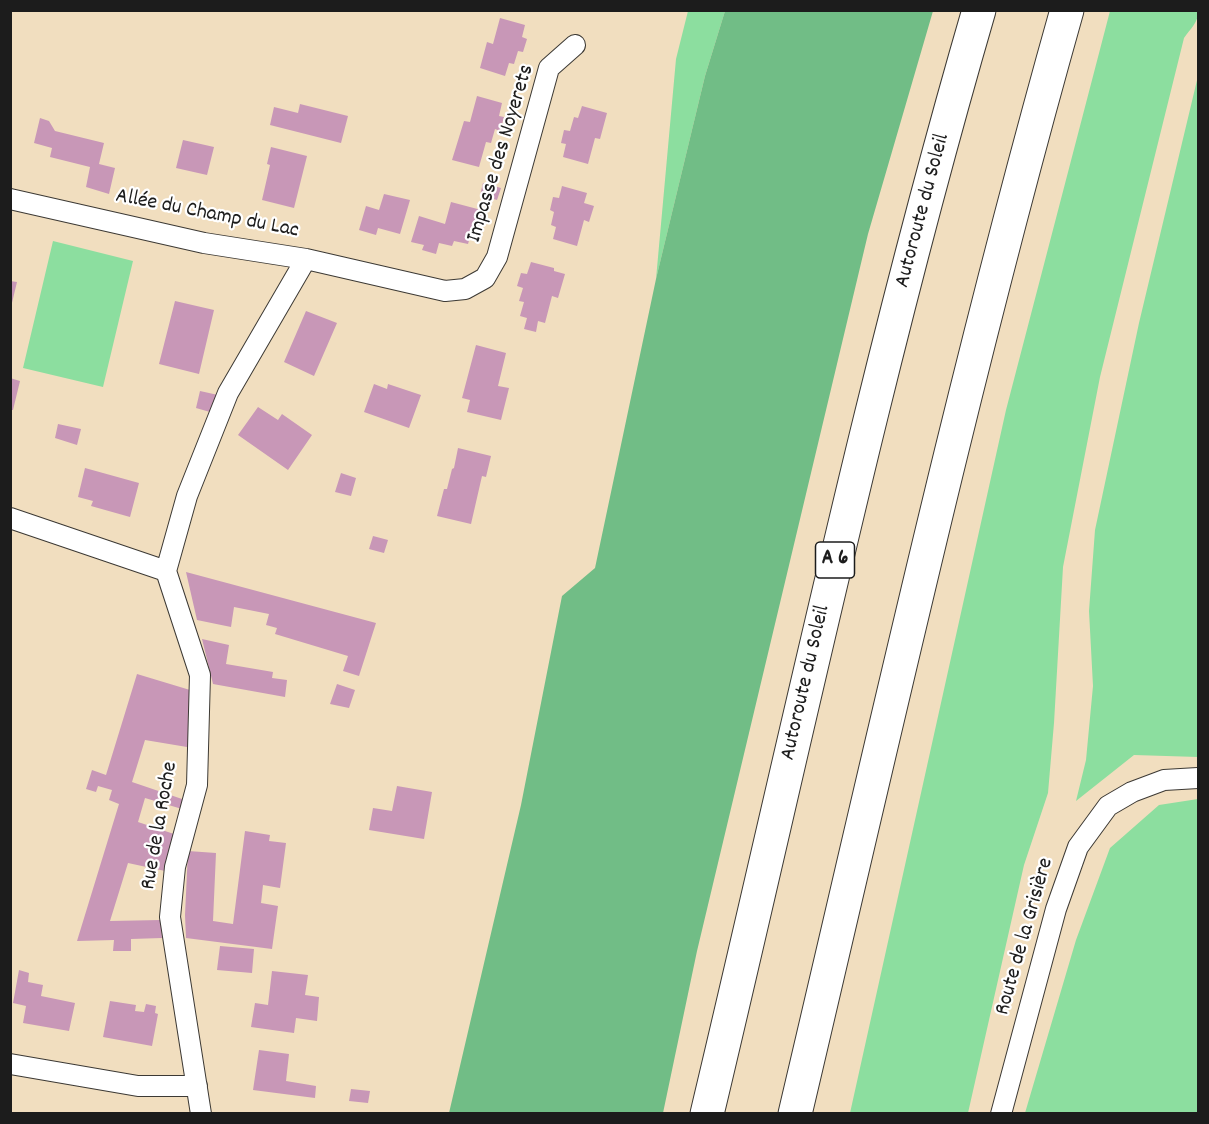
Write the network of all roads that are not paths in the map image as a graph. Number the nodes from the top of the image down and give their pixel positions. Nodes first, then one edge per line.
1 (979, 10) edge
2 (1067, 10) edge
3 (575, 45) dead end
4 (10, 199) edge
5 (306, 259) junction
6 (10, 518) edge
7 (166, 571) junction
8 (1198, 778) edge
9 (10, 1064) edge
10 (197, 1086) junction
11 (201, 1113) edge
12 (707, 1113) edge
13 (795, 1113) edge
14 (1001, 1113) edge

1 - 12 highway, Autoroute du Soleil / A 6
2 - 13 highway
3 - 5 street, Impasse des Noyerets
4 - 5 street, Allée du Champ du Lac
5 - 7 street, Allée du Champ du Lac
6 - 7 street
7 - 10 street, Rue de la Roche
8 - 14 street, Route de la Grisière
9 - 10 street
10 - 11 street, Rue de la Roche

